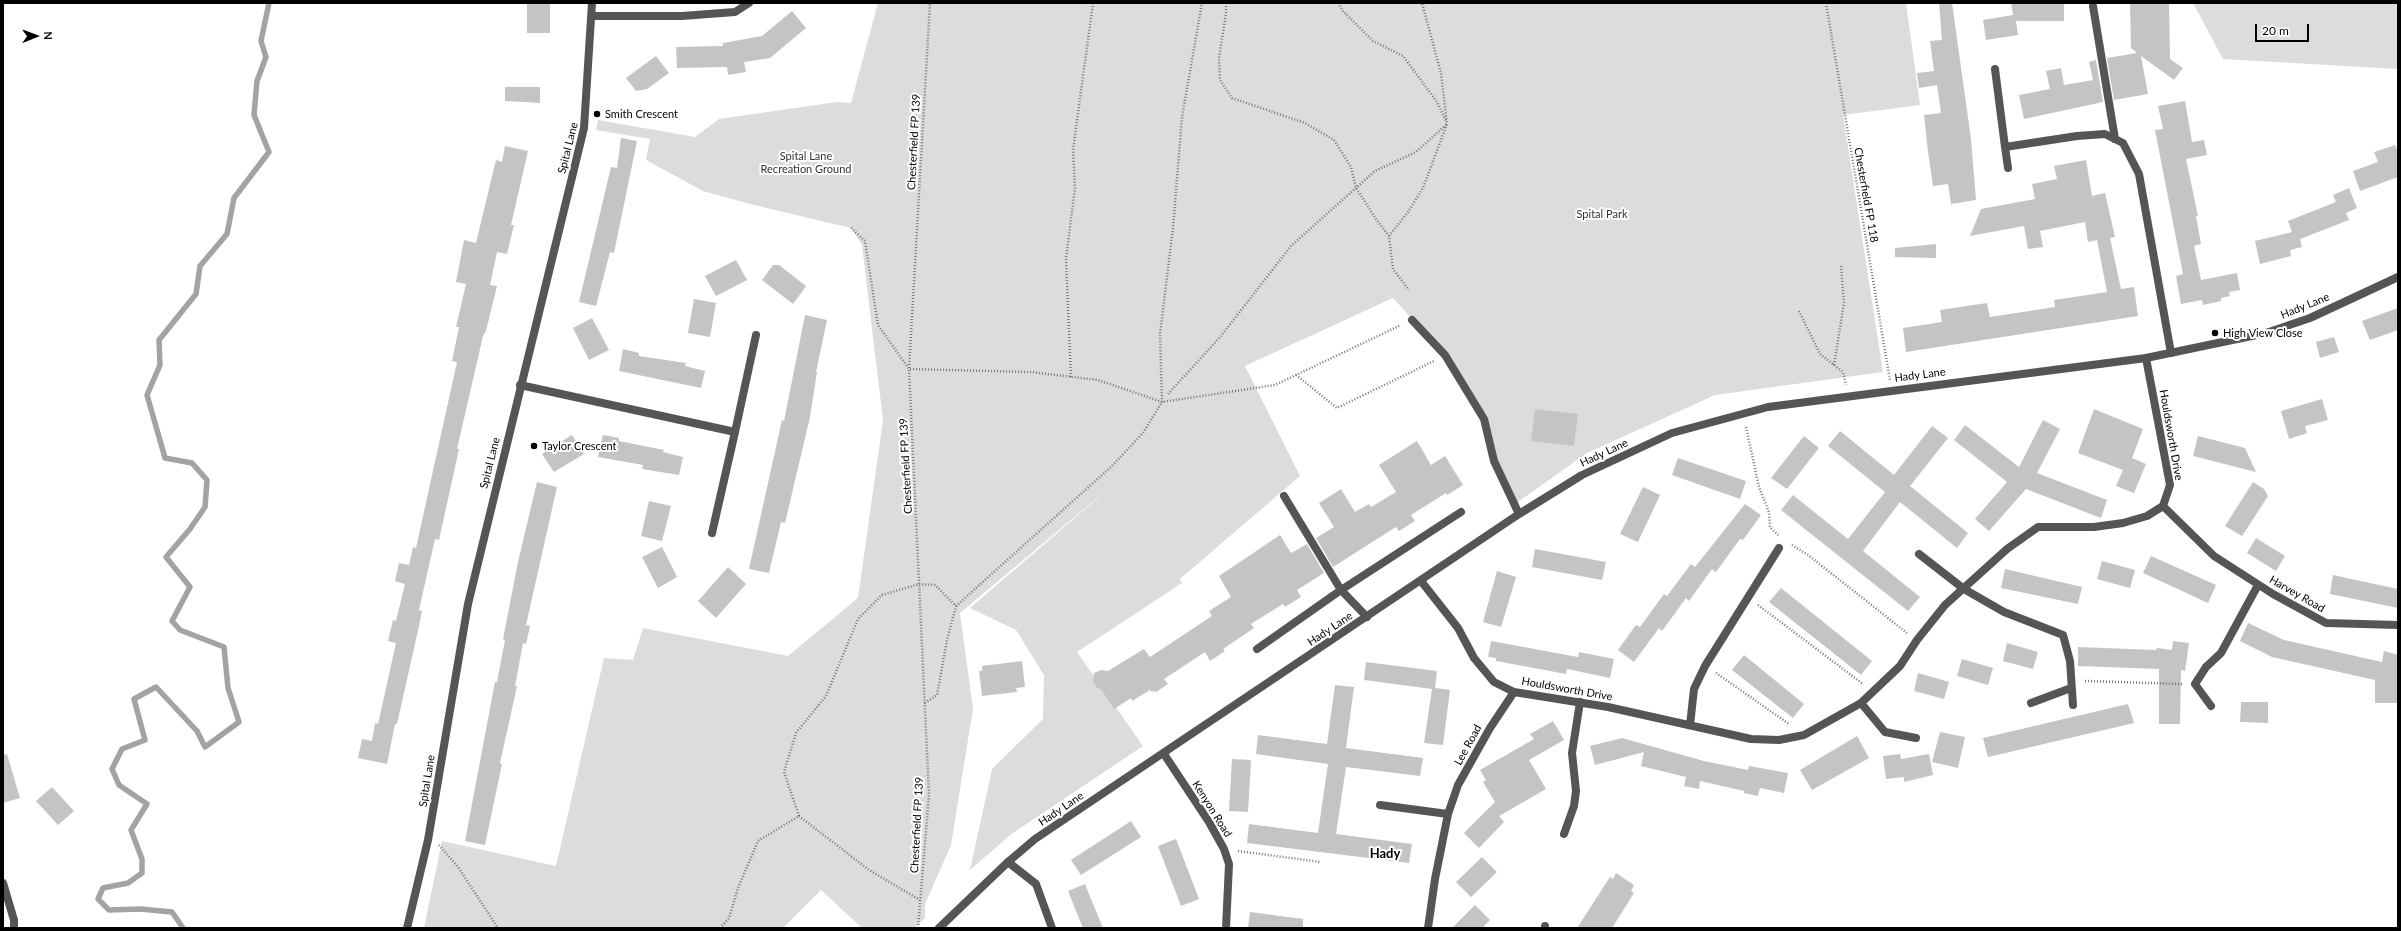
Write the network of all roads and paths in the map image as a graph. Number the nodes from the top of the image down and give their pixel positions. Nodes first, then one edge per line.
1 (592, 3) edge
2 (749, 3) edge
3 (930, 3) edge
4 (1093, 3) edge
5 (1202, 3) edge
6 (1226, 3) edge
7 (1338, 3) edge
8 (1422, 3) edge
9 (1826, 3) edge
10 (2093, 6) dead end
11 (592, 16) junction
12 (1995, 69) dead end
13 (1447, 124) junction
14 (2115, 139) junction
15 (2005, 147) junction
16 (2008, 168) dead end
17 (1356, 188) junction
18 (851, 228) dead end
19 (1389, 236) junction
20 (1841, 266) dead end
21 (2398, 277) edge
22 (1409, 290) dead end
23 (1799, 311) dead end
24 (1412, 320) joint
25 (756, 335) dead end
26 (2171, 353) junction
27 (1445, 355) junction
28 (2146, 358) junction
29 (1834, 365) junction
30 (909, 369) junction
31 (1843, 372) dead end
32 (1296, 375) junction
33 (1071, 377) junction
34 (520, 385) junction
35 (1891, 390) junction
36 (1168, 394) dead end
37 (1162, 402) junction
38 (1743, 414) junction
39 (735, 432) junction
40 (1284, 496) dead end
41 (2163, 506) junction
42 (1461, 512) dead end
43 (1519, 514) junction
44 (712, 533) dead end
45 (1784, 540) dead end
46 (1790, 544) dead end
47 (1779, 548) dead end
48 (1919, 554) dead end
49 (1421, 581) junction
50 (919, 584) junction
51 (2258, 584) junction
52 (1964, 589) junction
53 (1341, 590) junction
54 (1746, 597) junction
55 (956, 606) junction
56 (1367, 617) junction
57 (2398, 625) edge
58 (1916, 640) junction
59 (1257, 649) dead end
60 (1705, 666) junction
61 (2196, 684) junction
62 (2070, 685) junction
63 (1514, 692) junction
64 (1874, 692) junction
65 (1580, 702) junction
66 (925, 703) junction
67 (1861, 703) junction
68 (2031, 704) dead end
69 (2073, 704) dead end
70 (2211, 706) dead end
71 (1690, 725) junction
72 (1804, 735) junction
73 (1916, 738) dead end
74 (1164, 754) junction
75 (1380, 805) dead end
76 (1448, 814) junction
77 (799, 816) junction
78 (1564, 834) dead end
79 (428, 840) junction
80 (1224, 849) junction
81 (1008, 862) junction
82 (1321, 862) dead end
83 (3, 883) edge
84 (920, 900) junction
85 (14, 928) edge
86 (407, 928) edge
87 (498, 928) edge
88 (720, 928) edge
89 (918, 928) edge
90 (939, 928) edge
91 (1052, 928) edge
92 (1226, 928) edge
93 (1428, 928) edge

1 - 11 street, Spital Lane
2 - 11 street
3 - 30 path, Chesterfield FP 139
4 - 33 path
5 - 37 path
6 - 17 path
7 - 13 path
8 - 13 path
9 - 35 path, Chesterfield FP 118
10 - 14 street
11 - 34 street, Spital Lane
12 - 15 street
13 - 17 path
13 - 19 path
14 - 15 street
14 - 26 street
15 - 16 street
17 - 19 path
17 - 36 path
18 - 30 path
19 - 22 path
20 - 29 path
21 - 26 street, Hady Lane
23 - 29 path
24 - 27 street
24 - 32 path
25 - 39 street
26 - 28 street, Hady Lane
27 - 32 path
27 - 43 street
28 - 35 street, Hady Lane
28 - 41 street, Houldsworth Drive
29 - 31 path
30 - 33 path
30 - 50 path, Chesterfield FP 139
32 - 37 path
33 - 37 path
34 - 39 street
34 - 79 street, Spital Lane
35 - 38 street, Hady Lane
37 - 55 path
38 - 43 street, Hady Lane
38 - 45 path
39 - 44 street
40 - 53 street
41 - 51 street, Harvey Road
41 - 52 street, Houldsworth Drive
42 - 53 street
43 - 49 street, Hady Lane
46 - 58 path
47 - 54 street
48 - 52 street
49 - 56 street, Hady Lane
49 - 63 street, Houldsworth Drive
50 - 55 path
50 - 66 path, Chesterfield FP 139
50 - 77 path
51 - 57 street, Harvey Road
51 - 61 street, Harvey Road
52 - 58 street, Houldsworth Drive
52 - 62 street
53 - 56 street
53 - 59 street
54 - 60 street
54 - 64 path
55 - 66 path
56 - 74 street, Hady Lane
58 - 64 street, Houldsworth Drive
60 - 71 street
60 - 72 path
61 - 62 path
61 - 70 street
62 - 68 street
62 - 69 street
63 - 65 street, Houldsworth Drive
63 - 76 street, Lee Road
64 - 67 street, Houldsworth Drive
65 - 71 street, Houldsworth Drive
65 - 78 street
66 - 84 path, Chesterfield FP 139
67 - 72 street, Houldsworth Drive
67 - 73 street
71 - 72 street, Houldsworth Drive
74 - 80 street, Kenyon Road
74 - 81 street, Hady Lane
75 - 76 street
76 - 93 street, Lee Road
77 - 84 path
77 - 88 path
79 - 86 street, Spital Lane
79 - 87 path
80 - 82 path
80 - 92 street, Kenyon Road
81 - 90 street, Hady Lane
81 - 91 street
83 - 85 street
84 - 89 path, Chesterfield FP 139

